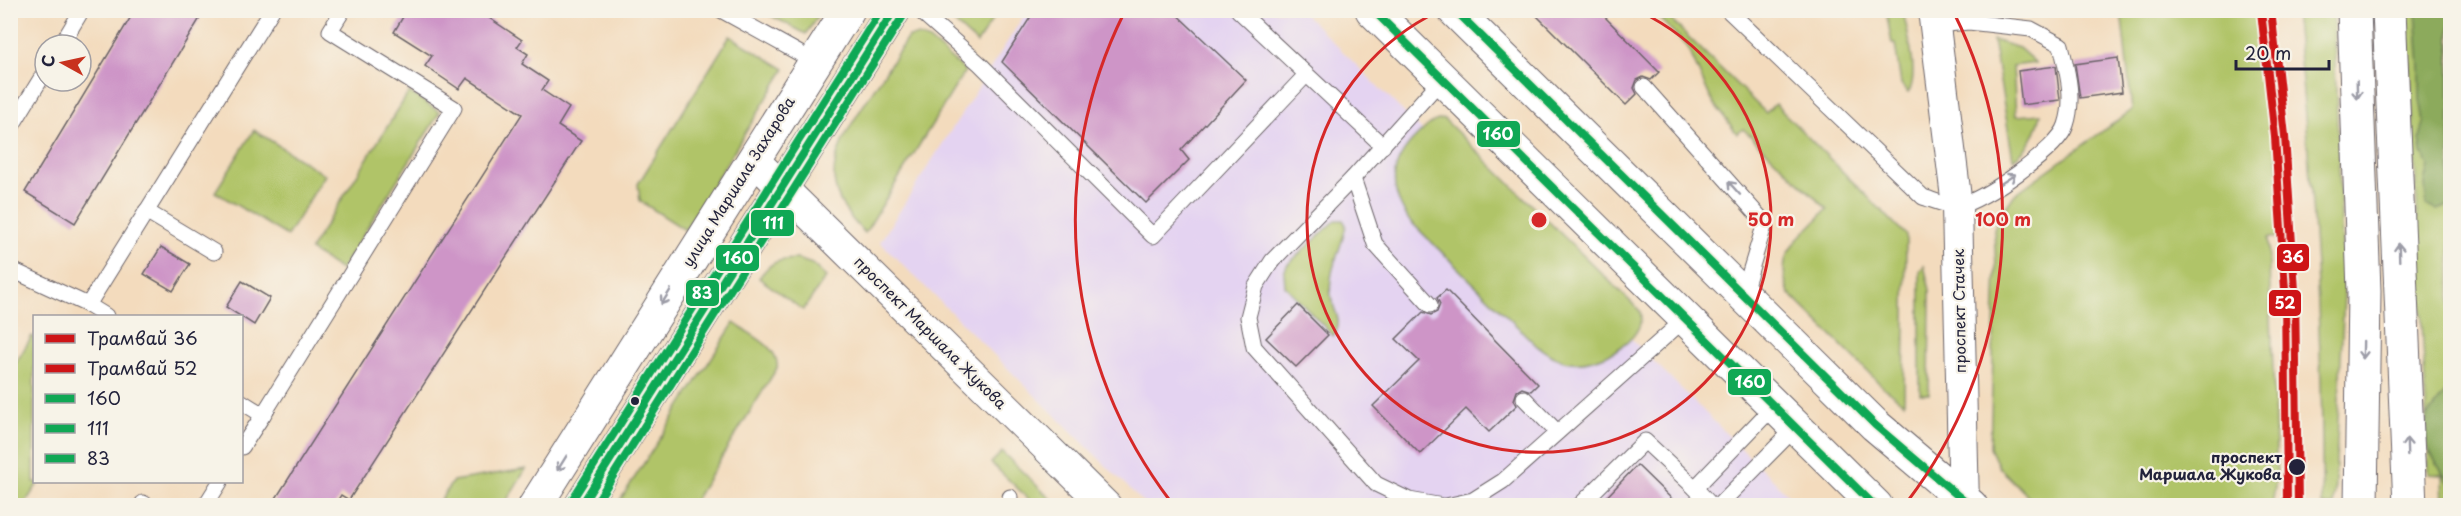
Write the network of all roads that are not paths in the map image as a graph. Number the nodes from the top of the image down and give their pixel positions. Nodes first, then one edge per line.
1 (82, 10) edge
2 (272, 10) edge
3 (343, 10) edge
4 (720, 10) edge
5 (848, 10) edge
6 (894, 10) edge
7 (919, 10) edge
8 (1238, 10) edge
9 (1372, 10) edge
10 (1454, 10) edge
11 (1728, 10) edge
12 (2354, 10) edge
13 (2388, 10) edge
14 (1934, 18) edge
15 (68, 33) edge
16 (815, 62) junction
17 (1306, 75) junction
18 (1442, 79) junction
19 (1644, 87) dead end
20 (33, 92) edge
21 (10, 129) edge
22 (1383, 146) junction
23 (754, 160) junction
24 (1353, 178) junction
25 (783, 188) junction
26 (1957, 206) junction
27 (146, 211) junction
28 (214, 252) dead end
29 (11, 269) edge
30 (1743, 295) junction
31 (88, 305) junction
32 (1430, 305) dead end
33 (104, 315) edge
34 (1686, 318) junction
35 (1524, 398) dead end
36 (243, 403) edge
37 (263, 415) junction
38 (1786, 416) junction
39 (1557, 432) junction
40 (243, 445) edge
41 (219, 483) edge
42 (1695, 488) junction
43 (1966, 503) edge
44 (142, 506) edge
45 (148, 506) edge
46 (205, 506) edge
47 (535, 506) edge
48 (582, 506) edge
49 (1106, 506) edge
50 (1444, 506) edge
51 (1579, 506) edge
52 (1712, 506) edge
53 (1718, 506) edge
54 (1876, 506) edge
55 (2361, 506) edge
56 (2410, 506) edge

1 - 15 lane
2 - 27 lane
3 - 37 lane
4 - 16 lane
5 - 16 main road, улица Маршала Захарова
6 - 25 main road
7 - 17 lane
8 - 17 lane
9 - 18 main road
10 - 30 main road
11 - 26 lane
12 -> 55 main road
56 -> 13 main road
14 - 26 street, проспект Стачек
26 -> 14 lane
16 - 23 main road, улица Маршала Захарова
17 - 22 lane
18 - 22 lane
18 - 34 main road
30 -> 19 lane
20 - 21 lane
22 - 24 lane
23 - 25 street, проспект Маршала Жукова
23 -> 47 main road, улица Маршала Захарова
24 - 32 lane
24 - 50 lane
25 - 48 main road
25 - 49 street, проспект Маршала Жукова
26 - 43 street, проспект Стачек
27 - 28 lane
27 - 31 lane
29 - 31 lane
30 - 43 main road
31 - 33 lane
34 - 38 main road
34 - 39 lane
35 - 39 lane
36 - 37 lane
37 - 40 lane
38 - 42 lane
38 - 53 lane
38 - 54 main road
39 - 50 lane
41 - 46 lane
42 - 51 lane
42 - 52 lane
44 - 45 lane

